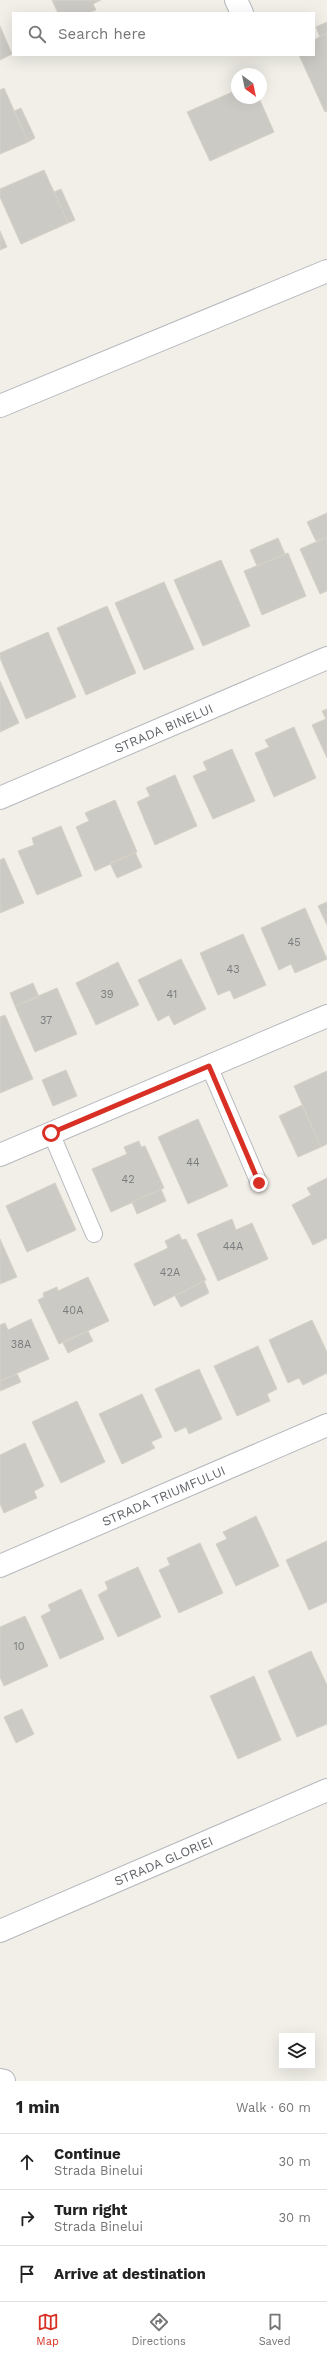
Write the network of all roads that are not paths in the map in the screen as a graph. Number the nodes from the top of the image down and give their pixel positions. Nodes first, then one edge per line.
1 (236, 0) edge
2 (242, 12) edge
3 (327, 271) edge
4 (0, 406) edge
5 (327, 658) edge
6 (0, 798) edge
7 (327, 1016) edge
8 (209, 1066) junction
9 (51, 1133) junction
10 (0, 1155) edge
11 (259, 1183) dead end
12 (94, 1234) dead end
13 (327, 1425) edge
14 (0, 1566) edge
15 (327, 1790) edge
16 (0, 1931) edge
17 (0, 2080) edge
18 (4, 2081) edge

1 - 2 street
3 - 4 street
5 - 6 street, STRADA BINELUI
7 - 8 street
8 - 9 street
8 - 11 lane
9 - 10 street
9 - 12 lane
13 - 14 street, STRADA TRIUMFULUI
15 - 16 street, STRADA GLORIEI
17 - 18 street

